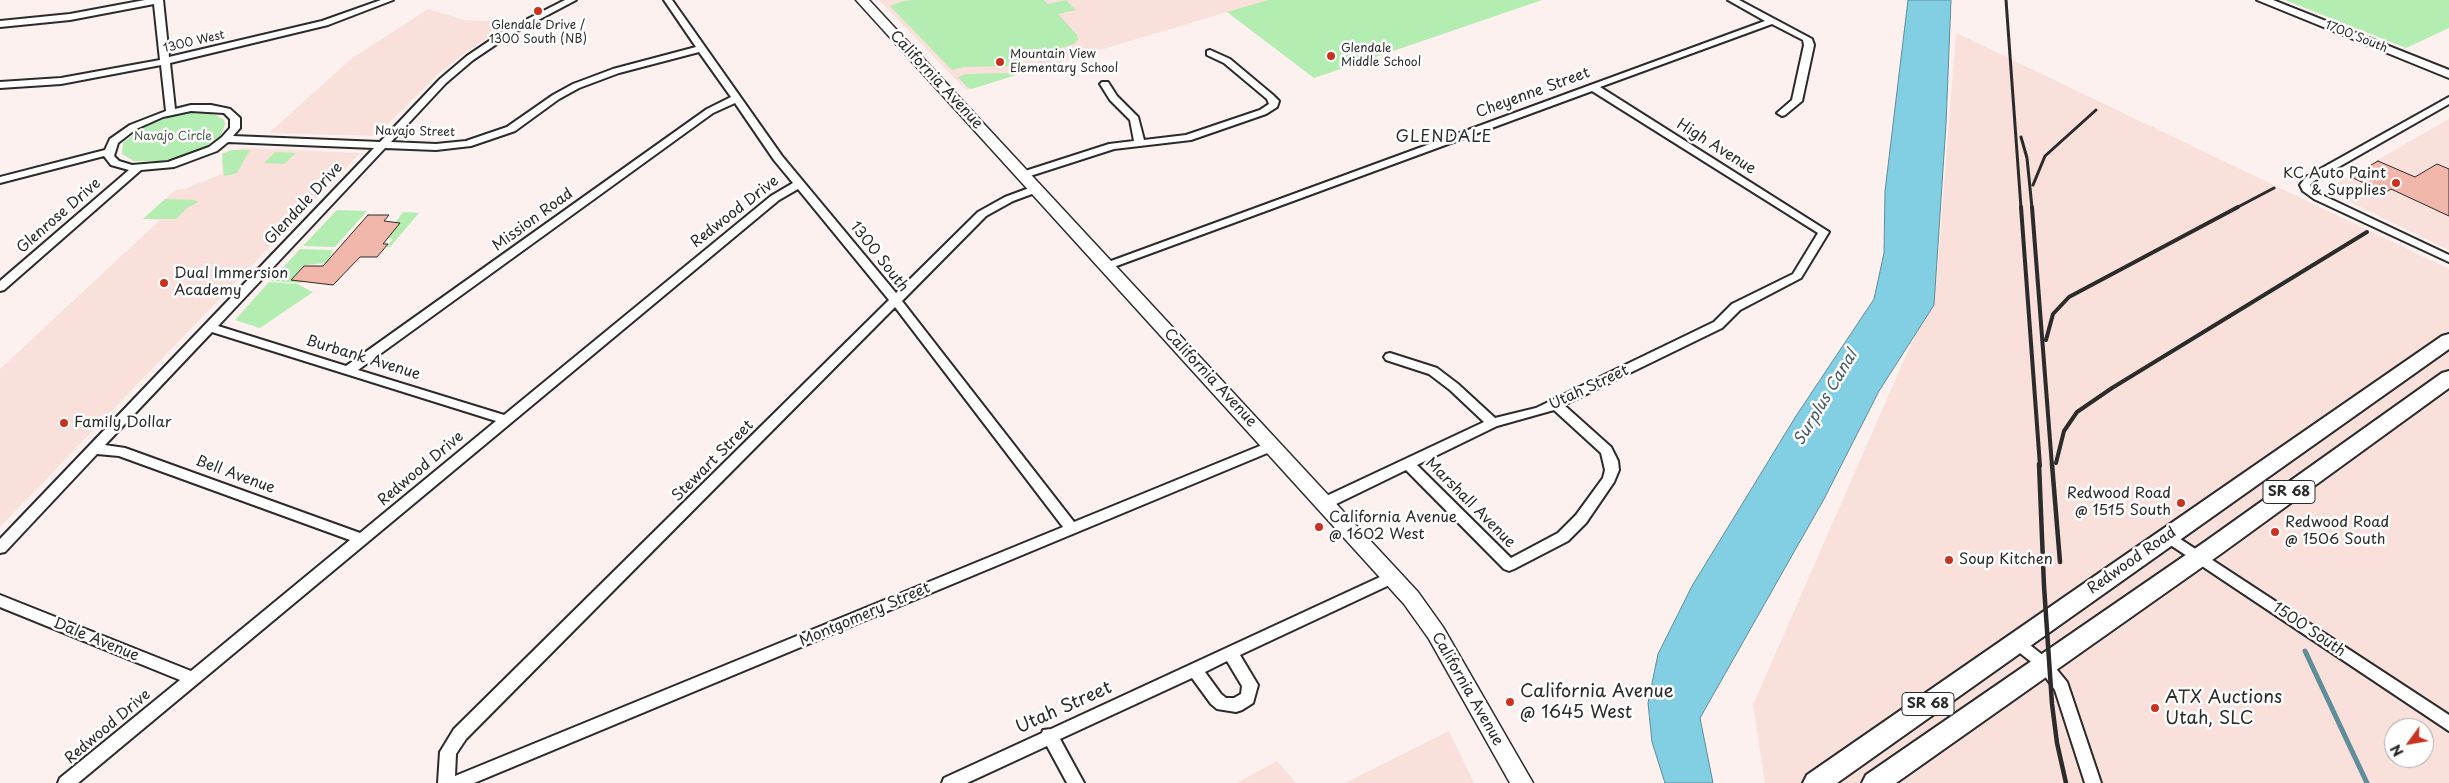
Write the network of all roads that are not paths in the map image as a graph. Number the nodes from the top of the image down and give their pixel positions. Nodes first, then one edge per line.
1 (158, 0) edge
2 (389, 0) edge
3 (572, 0) edge
4 (668, 0) edge
5 (862, 0) edge
6 (1732, 0) edge
7 (2263, 0) edge
8 (1772, 21) junction
9 (0, 24) edge
10 (702, 48) junction
11 (1210, 52) dead end
12 (166, 61) junction
13 (2449, 74) edge
14 (1105, 84) dead end
15 (0, 85) edge
16 (1592, 87) junction
17 (737, 98) junction
18 (2449, 100) edge
19 (170, 112) junction
20 (1782, 113) dead end
21 (226, 139) junction
22 (1140, 143) junction
23 (382, 144) junction
24 (109, 152) junction
25 (138, 168) junction
26 (1023, 175) junction
27 (0, 180) edge
28 (800, 184) junction
29 (1036, 189) junction
30 (1824, 232) joint
31 (2449, 259) edge
32 (1107, 266) junction
33 (0, 286) edge
34 (896, 302) junction
35 (211, 328) junction
36 (2449, 340) edge
37 (1390, 357) dead end
38 (350, 370) junction
39 (2449, 378) edge
40 (1556, 405) junction
41 (506, 420) junction
42 (1493, 423) junction
43 (1272, 446) junction
44 (95, 448) junction
45 (1408, 464) junction
46 (1325, 502) junction
47 (1072, 529) junction
48 (2168, 536) junction
49 (362, 539) junction
50 (0, 548) edge
51 (2199, 557) junction
52 (1392, 577) junction
53 (0, 601) edge
54 (2016, 642) junction
55 (1231, 654) junction
56 (2044, 664) junction
57 (1195, 670) junction
58 (192, 678) junction
59 (2449, 724) edge
60 (1050, 735) junction
61 (66, 783) edge
62 (446, 783) edge
63 (456, 783) edge
64 (950, 783) edge
65 (1076, 783) edge
66 (1522, 783) edge
67 (1816, 783) edge
68 (1875, 783) edge
69 (2094, 783) edge

1 - 9 street
1 - 12 street
2 - 12 street, 1300 West
3 - 23 street, Glendale Drive
4 - 10 street, 1300 South
5 - 26 main road, California Avenue
6 - 8 street
7 - 13 street, 1700 South
8 - 16 street, Cheyenne Street
8 - 20 street
10 - 17 street, 1300 South
10 - 23 street, Navajo Street
11 - 22 street
12 - 15 street, 1300 West
12 - 19 street
14 - 22 street
16 - 30 street, High Avenue
16 - 32 street, Cheyenne Street
17 - 28 street, 1300 South
17 - 38 street, Mission Road
18 - 31 street
19 - 21 street
19 - 24 street
21 - 23 street, Navajo Street
21 - 25 street
22 - 26 street
23 - 35 street, Glendale Drive
24 - 25 street
24 - 27 street
25 - 33 street, Glenrose Drive
26 - 29 main road, California Avenue
28 - 34 street, 1300 South
28 - 41 street, Redwood Drive
29 - 32 main road, California Avenue
29 - 34 street, Stewart Street
30 - 40 street, Utah Street
32 - 43 main road, California Avenue
34 - 47 street, 1300 South
34 - 62 street, Stewart Street
35 - 38 street, Burbank Avenue
35 - 44 street, Glendale Drive
36 - 48 main road, Redwood Road / SR 68
37 - 42 street
38 - 41 street, Burbank Avenue
39 - 51 main road, SR 68
40 - 42 street, Utah Street
40 - 45 street, Marshall Avenue
41 - 49 street, Redwood Drive
42 - 45 street, Utah Street
43 - 46 main road, California Avenue
43 - 47 street, Montgomery Street
44 - 49 street, Bell Avenue
44 - 50 street, Glendale Drive
45 - 46 street, Utah Street
46 - 52 main road, California Avenue
47 - 63 street, Montgomery Street
48 - 51 street, 1500 South
48 - 54 main road, Redwood Road / SR 68
49 - 58 street, Redwood Drive
51 - 56 main road, SR 68
51 - 59 street, 1500 South
52 - 55 street, Utah Street
52 - 66 main road, California Avenue
53 - 58 street, Dale Avenue
54 - 56 street
54 - 67 main road, Redwood Road / SR 68
55 - 57 street, Utah Street
55 - 57 street
56 - 68 main road, SR 68
56 - 69 street
57 - 60 street, Utah Street
58 - 61 street, Redwood Drive
60 - 64 street, Utah Street
60 - 65 street

